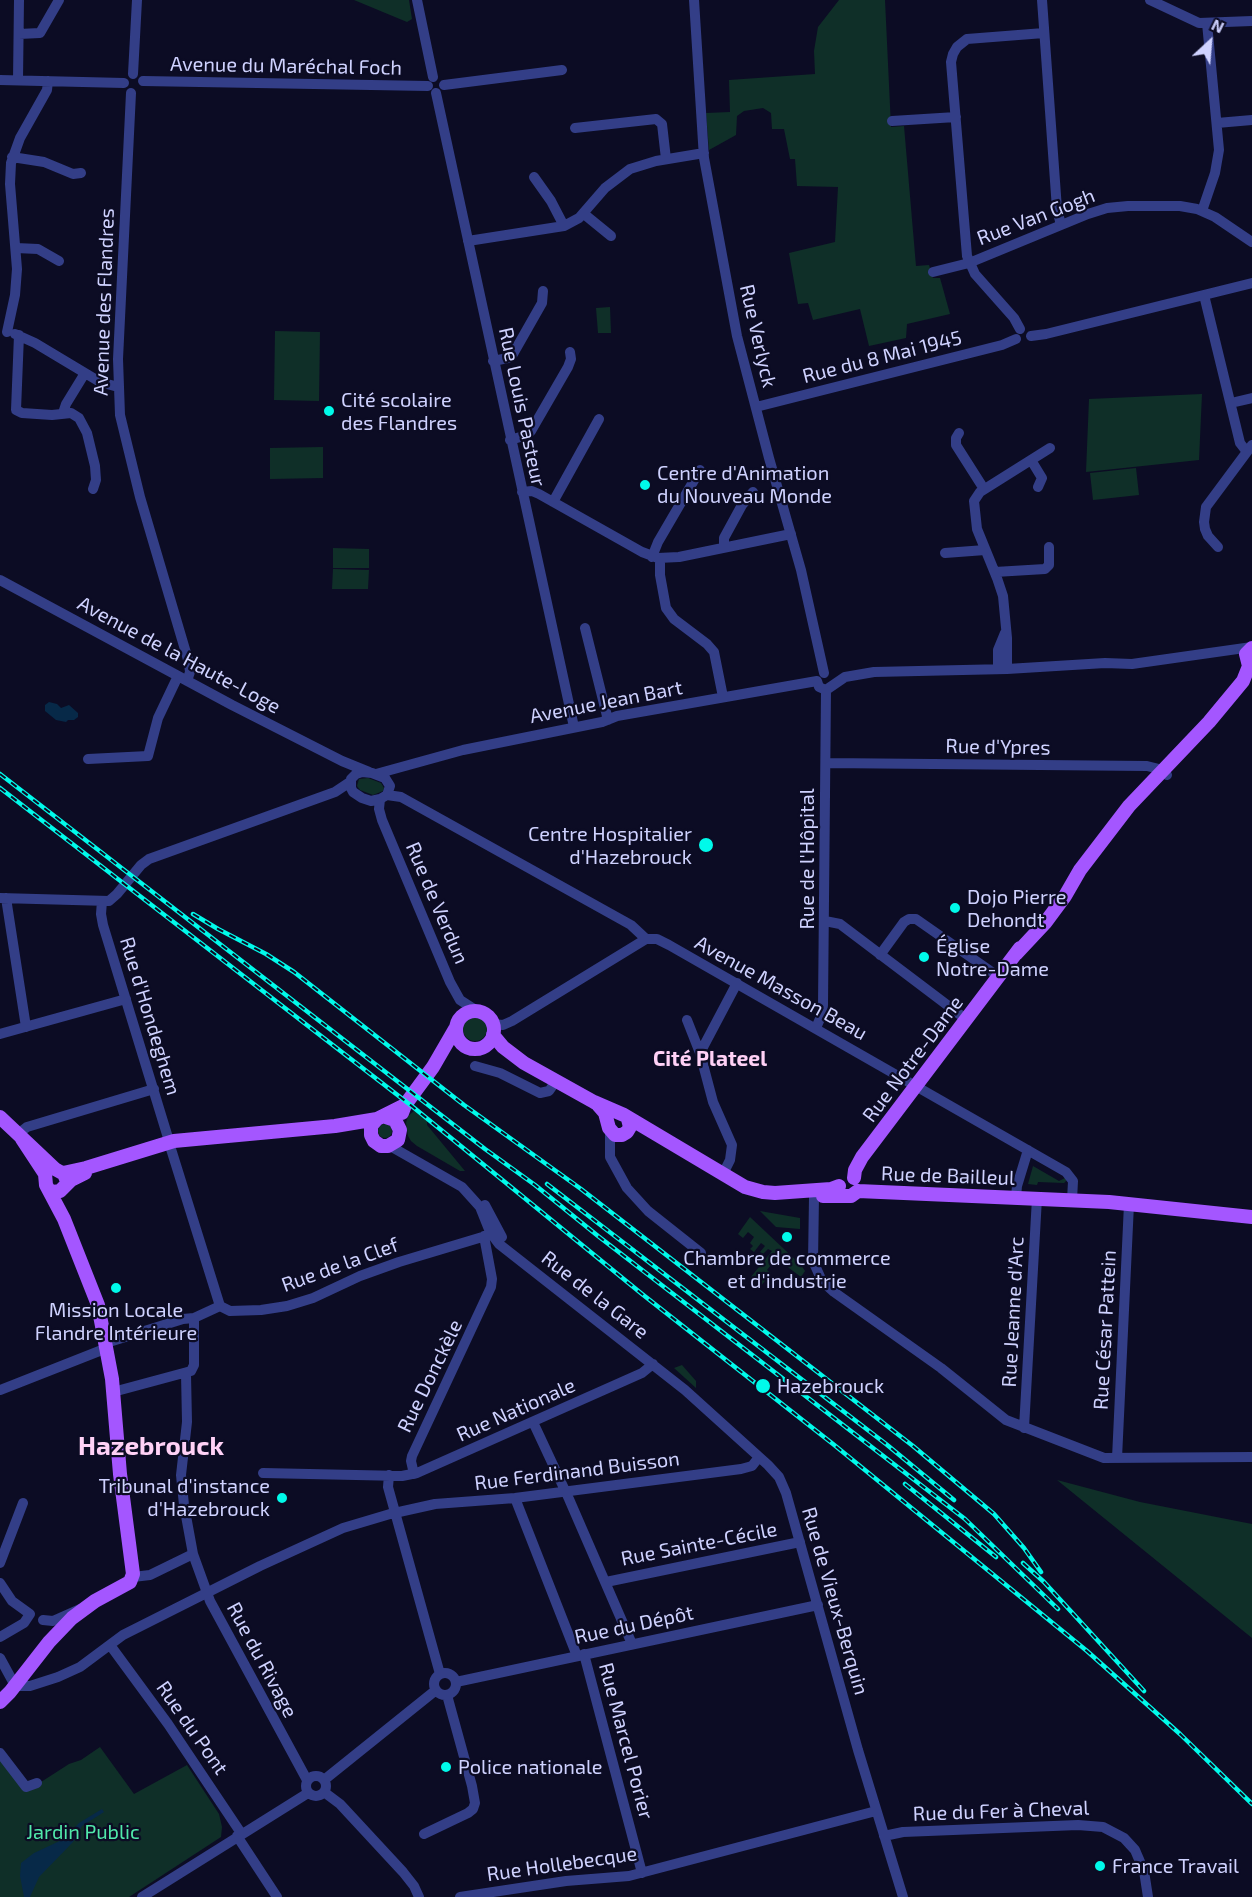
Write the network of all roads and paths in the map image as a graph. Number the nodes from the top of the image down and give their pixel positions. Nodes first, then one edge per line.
1 (19, 0) edge
2 (60, 0) edge
3 (137, 0) edge
4 (417, 0) edge
5 (694, 0) edge
6 (1042, 0) edge
7 (1150, 0) edge
8 (1252, 21) edge
9 (1207, 23) junction
10 (1044, 33) junction
11 (19, 34) junction
12 (562, 70) dead end
13 (133, 74) junction
14 (0, 80) edge
15 (18, 80) junction
16 (48, 81) junction
17 (143, 81) junction
18 (124, 83) junction
19 (435, 86) junction
20 (131, 93) junction
21 (956, 117) junction
22 (1252, 120) edge
23 (892, 121) dead end
24 (1217, 123) junction
25 (575, 128) dead end
26 (704, 153) junction
27 (12, 157) junction
28 (666, 159) junction
29 (0, 168) edge
30 (81, 173) dead end
31 (10, 174) junction
32 (534, 177) dead end
33 (1202, 211) junction
34 (584, 214) junction
35 (1061, 225) junction
36 (564, 226) junction
37 (611, 236) dead end
38 (468, 242) junction
39 (1252, 242) edge
40 (16, 248) junction
41 (59, 261) dead end
42 (969, 263) junction
43 (933, 272) dead end
44 (1252, 283) edge
45 (543, 291) dead end
46 (1204, 295) junction
47 (3, 332) edge
48 (1018, 334) junction
49 (20, 335) junction
50 (570, 352) dead end
51 (494, 361) junction
52 (85, 373) junction
53 (118, 387) junction
54 (1252, 398) edge
55 (1230, 403) junction
56 (756, 407) junction
57 (63, 413) junction
58 (599, 419) dead end
59 (959, 433) dead end
60 (510, 440) junction
61 (1050, 448) dead end
62 (1249, 449) edge
63 (1031, 460) junction
64 (700, 470) dead end
65 (1038, 487) dead end
66 (93, 489) dead end
67 (984, 489) junction
68 (522, 492) junction
69 (753, 492) dead end
70 (553, 502) junction
71 (791, 534) junction
72 (1218, 547) dead end
73 (724, 548) junction
74 (1048, 548) dead end
75 (985, 550) junction
76 (945, 554) dead end
77 (656, 558) junction
78 (995, 572) junction
79 (0, 580) edge
80 (585, 628) dead end
81 (1248, 658) edge
82 (1003, 669) junction
83 (183, 679) junction
84 (826, 681) junction
85 (723, 697) junction
86 (608, 720) junction
87 (574, 727) junction
88 (88, 759) dead end
89 (342, 760) junction
90 (826, 763) junction
91 (404, 766) junction
92 (373, 773) junction
93 (1164, 773) junction
94 (351, 779) junction
95 (334, 792) junction
96 (386, 793) junction
97 (357, 795) junction
98 (3, 898) edge
99 (102, 901) junction
100 (825, 921) junction
101 (628, 923) junction
102 (646, 939) junction
103 (632, 948) junction
104 (880, 955) junction
105 (999, 977) junction
106 (737, 983) junction
107 (126, 999) junction
108 (477, 1011) junction
109 (687, 1020) dead end
110 (967, 1020) junction
111 (26, 1027) junction
112 (816, 1028) junction
113 (455, 1029) junction
114 (493, 1030) junction
115 (0, 1034) edge
116 (474, 1048) junction
117 (700, 1053) junction
118 (524, 1062) junction
119 (476, 1066) dead end
120 (433, 1068) junction
121 (556, 1081) junction
122 (917, 1085) junction
123 (154, 1089) junction
124 (405, 1105) junction
125 (0, 1117) edge
126 (380, 1118) junction
127 (336, 1126) junction
128 (620, 1126) junction
129 (399, 1130) junction
130 (371, 1135) junction
131 (20, 1136) junction
132 (170, 1145) junction
133 (390, 1146) junction
134 (1028, 1150) junction
135 (723, 1174) junction
136 (57, 1181) junction
137 (848, 1186) junction
138 (814, 1197) junction
139 (1016, 1197) junction
140 (1037, 1198) junction
141 (1072, 1200) junction
142 (1129, 1204) junction
143 (1252, 1217) edge
144 (492, 1234) junction
145 (701, 1253) dead end
146 (220, 1306) junction
147 (194, 1318) junction
148 (106, 1346) junction
149 (653, 1364) junction
150 (186, 1374) junction
151 (0, 1390) edge
152 (113, 1392) junction
153 (533, 1422) junction
154 (1023, 1428) junction
155 (759, 1457) junction
156 (1252, 1457) edge
157 (1118, 1458) junction
158 (262, 1473) dead end
159 (414, 1474) junction
160 (389, 1475) junction
161 (566, 1492) junction
162 (515, 1498) junction
163 (23, 1503) dead end
164 (395, 1513) junction
165 (800, 1542) junction
166 (193, 1554) junction
167 (0, 1563) edge
168 (133, 1577) junction
169 (606, 1582) junction
170 (0, 1583) edge
171 (206, 1593) junction
172 (818, 1605) junction
173 (86, 1607) junction
174 (30, 1614) junction
175 (43, 1620) junction
176 (58, 1633) junction
177 (0, 1637) edge
178 (632, 1644) junction
179 (110, 1645) junction
180 (581, 1655) junction
181 (0, 1658) edge
182 (440, 1674) junction
183 (456, 1682) junction
184 (16, 1685) junction
185 (436, 1690) junction
186 (447, 1695) junction
187 (0, 1702) edge
188 (0, 1753) edge
189 (307, 1780) junction
190 (324, 1780) junction
191 (37, 1783) dead end
192 (324, 1792) junction
193 (308, 1793) junction
194 (876, 1811) junction
195 (424, 1834) dead end
196 (239, 1835) junction
197 (884, 1836) junction
198 (642, 1873) junction
199 (142, 1897) edge
200 (277, 1897) edge
201 (419, 1897) edge
202 (460, 1897) edge
203 (903, 1897) edge
204 (1148, 1897) edge

1 - 11 street
2 - 11 street
3 - 13 street
4 - 19 street, Rue Louis Pasteur
5 - 26 street, Rue Verlyck
6 - 10 street
7 - 9 street
8 - 9 street
9 - 24 street
10 - 21 street
10 - 35 street
11 - 15 street
12 - 19 street, Avenue du Maréchal Foch
13 - 17 street
13 - 18 street
14 - 15 street
15 - 16 street
16 - 18 street
16 - 27 street
17 - 19 street, Avenue du Maréchal Foch
17 - 20 street
18 - 20 street
19 - 38 street, Rue Louis Pasteur
20 - 53 street, Avenue des Flandres
21 - 23 street
21 - 42 street
22 - 24 street
24 - 33 street
25 - 28 street
26 - 28 street
26 - 56 street, Rue Verlyck
27 - 30 street
27 - 31 street
28 - 34 street
29 - 31 street
31 - 40 street
32 - 36 street
33 - 35 street, Rue Van Gogh
33 - 39 street, Rue Van Gogh
34 - 36 street
34 - 37 street
35 - 42 street, Rue Van Gogh
36 - 38 street
38 - 51 street, Rue Louis Pasteur
40 - 41 street
40 - 47 street
42 - 43 street, Rue Van Gogh
42 - 48 street
44 - 46 street
45 - 51 street
46 - 48 street, Rue du 8 Mai 1945
46 - 55 street
47 - 49 street
48 - 56 street, Rue du 8 Mai 1945
49 - 52 street
49 - 57 street
50 - 60 street
51 - 60 street, Rue Louis Pasteur
52 - 53 street
52 - 57 street
53 - 83 street, Avenue des Flandres
54 - 55 street
55 - 62 street
56 - 71 street, Rue Verlyck
57 - 66 street
58 - 70 street
59 - 67 street
60 - 68 street, Rue Louis Pasteur
61 - 63 street
62 - 72 street
63 - 65 street
63 - 67 street
64 - 77 street
67 - 75 street
68 - 70 street
68 - 87 street, Rue Louis Pasteur
69 - 73 street
70 - 77 street
71 - 73 street
71 - 84 street, Rue Verlyck
73 - 77 street
74 - 78 street
75 - 76 street
75 - 78 street
77 - 85 street
78 - 82 street
79 - 83 street, Avenue de la Haute-Loge
80 - 86 street
81 - 82 street, Avenue Jean Bart
81 - 93 main road, Rue Notre-Dame
82 - 84 street, Avenue Jean Bart
83 - 88 street
83 - 89 street, Avenue de la Haute-Loge
84 - 85 street, Avenue Jean Bart
84 - 90 street, Rue de l'Hôpital
85 - 86 street, Avenue Jean Bart
86 - 87 street, Avenue Jean Bart
87 - 91 street, Avenue Jean Bart
89 - 92 street, Avenue de la Haute-Loge
89 - 94 street
90 - 93 street, Rue d'Ypres
90 - 100 street, Rue de l'Hôpital
91 - 92 street, Avenue Jean Bart
91 - 96 street
92 - 94 street
92 - 96 street
93 - 105 main road, Rue Notre-Dame
94 - 95 street
94 - 97 street
95 - 97 street
95 - 99 street
96 - 97 street
96 - 101 street, Avenue Masson Beau
96 - 108 street, Rue de Verdun
98 - 99 street
98 - 111 street
99 - 107 street, Rue d'Hondeghem
100 - 104 street
100 - 112 street, Rue de l'Hôpital
101 - 102 street, Avenue Masson Beau
101 - 103 street
102 - 103 street
102 - 106 street, Avenue Masson Beau
103 - 114 street
104 - 105 street
104 - 110 street
105 - 110 main road, Rue Notre-Dame
106 - 112 street, Avenue Masson Beau
106 - 117 street
107 - 111 street
107 - 123 street, Rue d'Hondeghem
108 - 113 main road
108 - 114 main road
109 - 117 street
110 - 122 main road, Rue Notre-Dame
111 - 115 street
112 - 122 street, Avenue Masson Beau
113 - 116 main road
113 - 120 main road
114 - 116 main road
114 - 118 main road
116 - 118 main road
116 - 120 main road
117 - 135 street
118 - 121 main road
119 - 121 street
120 - 124 main road
121 - 128 main road
122 - 134 street, Avenue Masson Beau
122 - 137 main road, Rue Notre-Dame
123 - 131 street
123 - 132 street, Rue d'Hondeghem
124 - 126 main road
124 - 129 main road
125 - 131 main road
126 - 127 main road
126 - 129 main road
126 - 130 main road
127 - 130 main road
127 - 132 main road
128 - 135 main road
128 - 138 main road
128 - 145 street
129 - 133 main road
129 - 144 street
130 - 133 main road
131 - 136 main road
132 - 136 main road
132 - 146 street, Rue d'Hondeghem
133 - 144 street
134 - 139 street
134 - 141 street, Avenue Masson Beau
135 - 137 main road
136 - 148 main road
137 - 138 main road
137 - 139 main road, Rue de Bailleul
138 - 154 street
139 - 140 main road, Rue de Bailleul
140 - 141 main road, Rue de Bailleul
140 - 154 street, Rue Jeanne d'Arc
141 - 142 main road, Rue de Bailleul
142 - 143 main road
142 - 157 street, Rue César Pattein
144 - 146 street, Rue de la Clef
144 - 149 street, Rue de la Gare
144 - 159 street, Rue Donckèle
146 - 147 street
147 - 148 street
147 - 150 street, Rue du Rivage
148 - 151 street
148 - 152 main road
149 - 153 street, Rue Nationale
149 - 155 street, Rue de Vieux-Berquin
150 - 152 street
150 - 166 street, Rue du Rivage
152 - 168 main road
153 - 159 street, Rue Nationale
153 - 161 street
154 - 157 street
155 - 161 street, Rue Ferdinand Buisson
155 - 165 street, Rue de Vieux-Berquin
156 - 157 street
158 - 160 street, Rue Nationale
159 - 160 street, Rue Nationale
160 - 164 street
161 - 162 street, Rue Ferdinand Buisson
161 - 169 street
162 - 164 street, Rue Ferdinand Buisson
162 - 180 street, Rue Marcel Porier
163 - 167 street
164 - 171 street, Rue Ferdinand Buisson
164 - 182 street
165 - 169 street, Rue Sainte-Cécile
165 - 172 street, Rue de Vieux-Berquin
166 - 168 street
166 - 171 street, Rue du Rivage
168 - 173 main road
169 - 178 street
170 - 174 street
171 - 179 street, Rue Ferdinand Buisson
171 - 189 street, Rue du Rivage
172 - 178 street, Rue du Dépôt
172 - 194 street, Rue de Vieux-Berquin
173 - 175 street
173 - 176 main road
174 - 175 street
174 - 177 street
175 - 176 street
176 - 184 main road
178 - 180 street, Rue du Dépôt
179 - 184 street, Rue Ferdinand Buisson
179 - 196 street, Rue du Pont
180 - 183 street, Rue du Dépôt
180 - 198 street, Rue Marcel Porier
181 - 184 street
182 - 183 street
182 - 185 street
183 - 186 street
184 - 187 main road
185 - 186 street
185 - 190 street
186 - 195 street
188 - 191 street
189 - 190 street
189 - 193 street
190 - 192 street
192 - 193 street
192 - 201 street
193 - 196 street
194 - 197 street, Rue de Vieux-Berquin
194 - 198 street, Rue Hollebecque
196 - 199 street
196 - 200 street, Rue du Pont
197 - 203 street, Rue de Vieux-Berquin
197 - 204 street, Rue du Fer à Cheval
198 - 202 street, Rue Hollebecque

